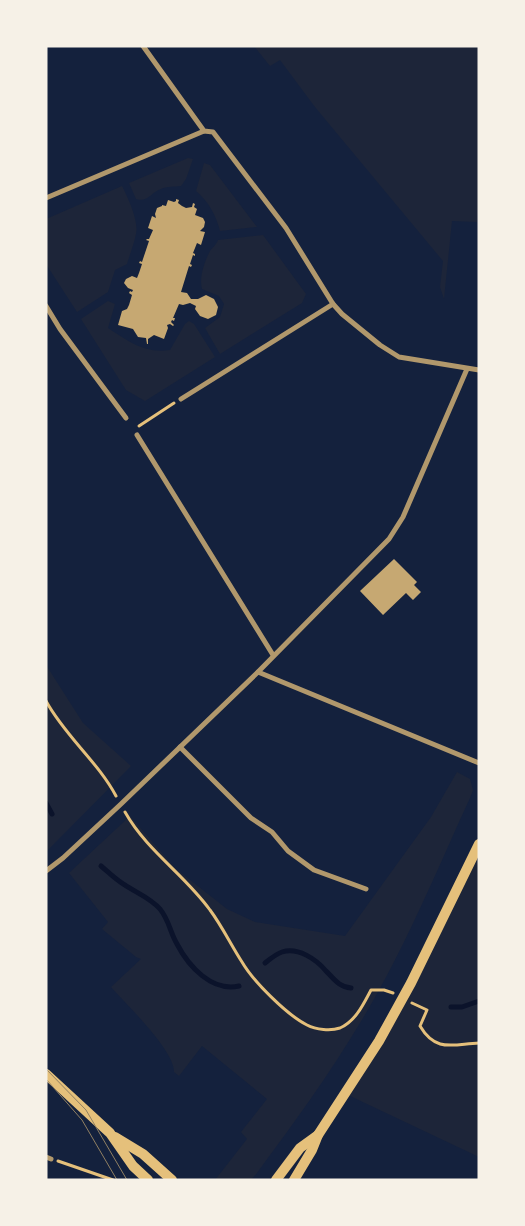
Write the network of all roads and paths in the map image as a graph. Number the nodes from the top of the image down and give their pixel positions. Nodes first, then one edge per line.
1 (143, 46) edge
2 (204, 131) junction
3 (46, 198) edge
4 (333, 304) junction
5 (46, 306) edge
6 (467, 369) junction
7 (479, 370) edge
8 (181, 399) joint
9 (126, 418) dead end
10 (134, 429) dead end
11 (137, 435) dead end
12 (273, 655) junction
13 (258, 672) junction
14 (46, 701) edge
15 (180, 747) junction
16 (479, 763) edge
17 (121, 804) junction
18 (479, 844) edge
19 (46, 871) edge
20 (366, 889) dead end
21 (402, 998) junction
22 (427, 1010) dead end
23 (479, 1043) edge
24 (46, 1074) edge
25 (110, 1134) junction
26 (318, 1135) junction
27 (48, 1158) edge
28 (113, 1180) edge
29 (148, 1180) edge
30 (172, 1180) edge
31 (276, 1180) edge
32 (294, 1180) edge

1 - 2 street
2 - 3 street
2 - 4 street
4 - 6 street
4 - 8 street
5 - 9 street
6 - 7 street
6 - 12 street
8 - 10 path
11 - 12 street
12 - 13 street
13 - 15 street
13 - 16 street
14 - 17 path
15 - 17 street
15 - 20 street
17 - 19 street
17 - 21 path
18 - 21 main road
21 - 26 main road
22 - 23 path
24 - 25 main road
25 - 29 main road
25 - 30 main road
26 - 31 main road
26 - 32 main road
27 - 28 path

